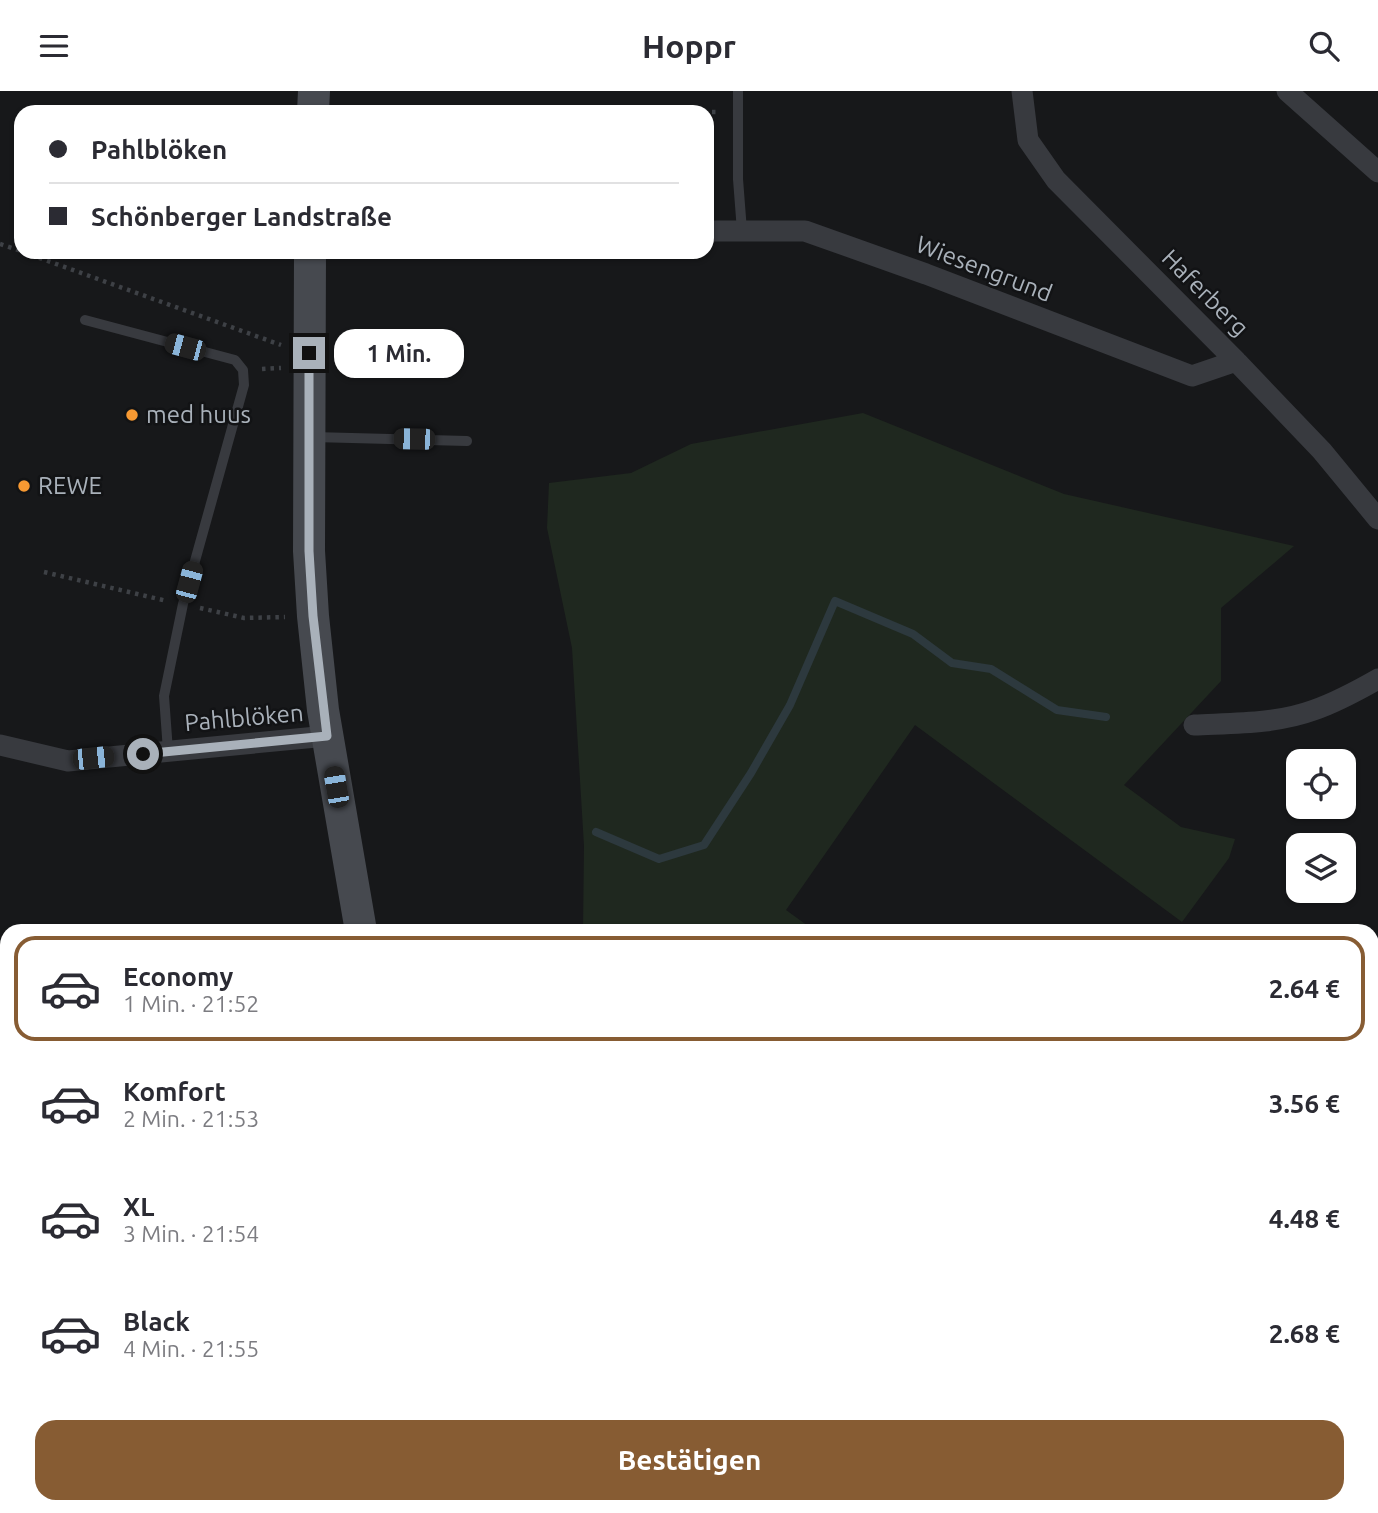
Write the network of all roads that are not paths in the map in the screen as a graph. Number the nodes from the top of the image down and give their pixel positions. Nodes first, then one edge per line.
1 (738, 91) edge
2 (1022, 91) edge
3 (1287, 91) edge
4 (1378, 172) edge
5 (714, 231) edge
6 (742, 231) junction
7 (310, 259) edge
8 (85, 320) dead end
9 (1236, 361) junction
10 (310, 437) junction
11 (467, 441) dead end
12 (1378, 519) edge
13 (1378, 679) edge
14 (1194, 725) dead end
15 (327, 736) junction
16 (0, 745) edge
17 (169, 751) junction
18 (360, 924) edge

1 - 6 lane
2 - 9 street, Haferberg
3 - 4 street
5 - 6 street, Wiesengrund
6 - 9 street, Wiesengrund
7 - 10 main road
8 - 17 lane
9 - 12 street, Haferberg
10 - 11 lane
10 - 15 main road
13 - 14 street
15 - 17 street, Pahlblöken
15 - 18 main road
16 - 17 street, Pahlblöken

